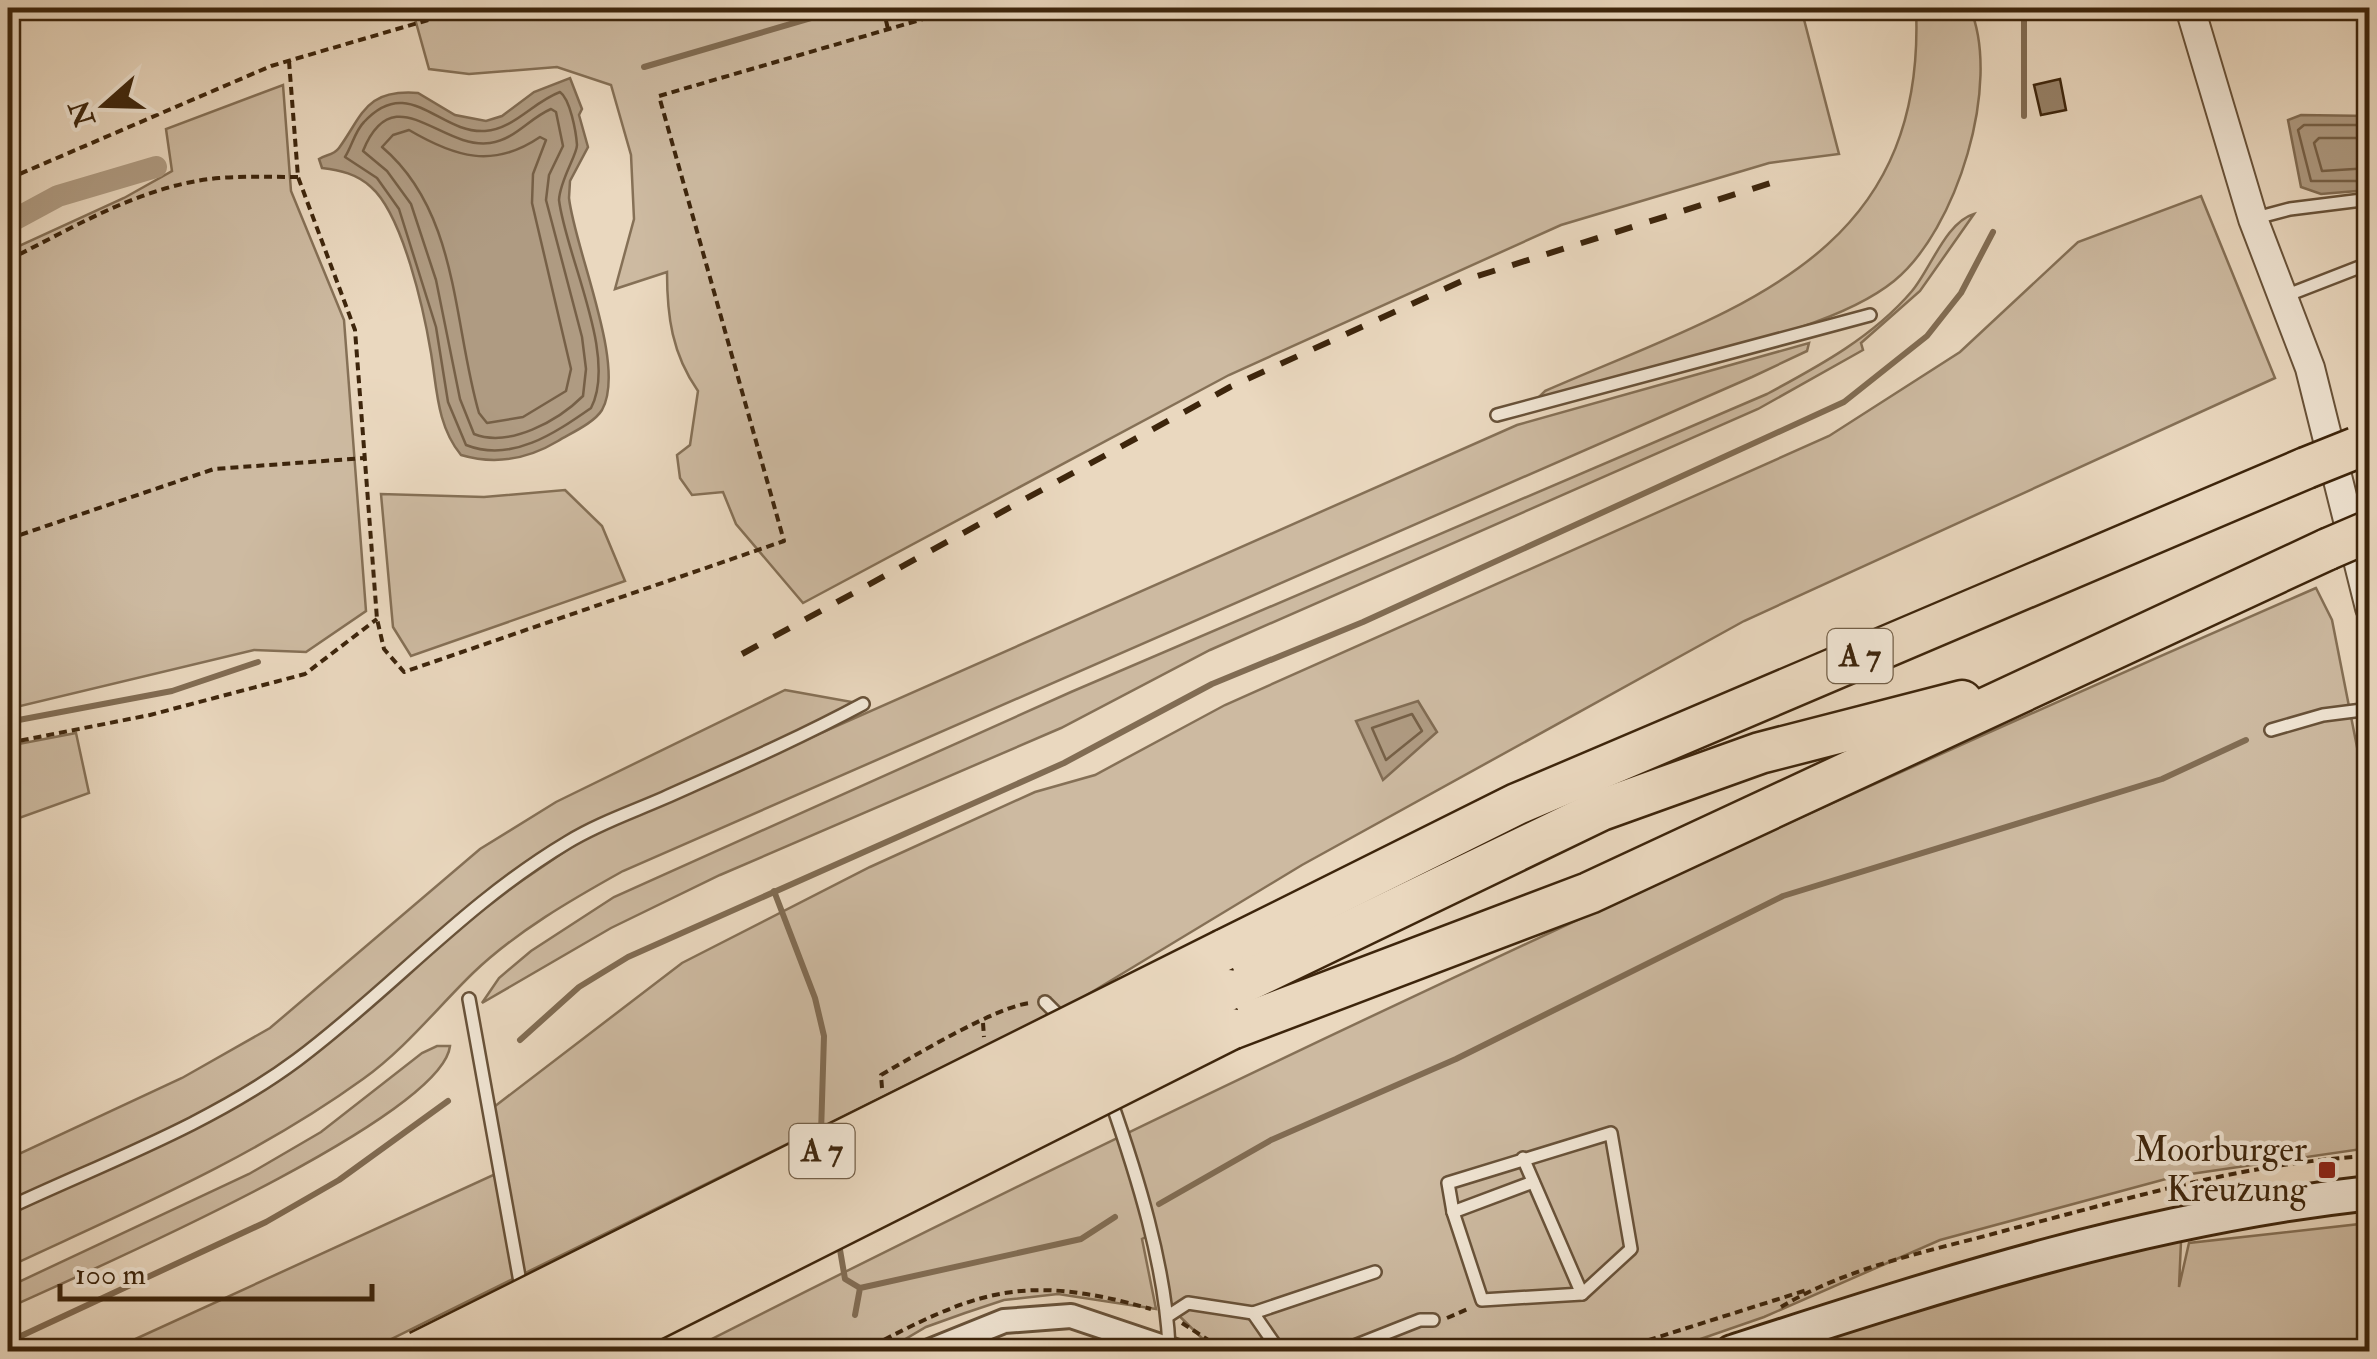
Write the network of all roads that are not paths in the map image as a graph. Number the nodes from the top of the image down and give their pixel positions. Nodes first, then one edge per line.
1 (2190, 8) edge
2 (2208, 8) edge
3 (2220, 100) junction
4 (2370, 199) edge
5 (2253, 219) junction
6 (2370, 262) edge
7 (2284, 297) junction
8 (1870, 315) dead end
9 (1497, 415) dead end
10 (2363, 446) edge
11 (2370, 530) edge
12 (2370, 608) edge
13 (2039, 683) junction
14 (862, 704) dead end
15 (2370, 708) edge
16 (2271, 730) dead end
17 (470, 999) dead end
18 (1045, 1002) dead end
19 (1229, 1010) junction
20 (1523, 1158) junction
21 (1533, 1182) junction
22 (2370, 1192) edge
23 (8, 1208) edge
24 (1453, 1212) junction
25 (1375, 1272) dead end
26 (695, 1273) dead end
27 (1582, 1294) junction
28 (524, 1307) dead end
29 (1253, 1314) junction
30 (1168, 1316) junction
31 (1433, 1320) road end
32 (522, 1345) edge
33 (1167, 1350) edge
34 (419, 1352) edge
35 (590, 1352) edge
36 (927, 1352) edge
37 (1280, 1352) edge
38 (1340, 1352) edge
39 (1732, 1352) edge

1 - 3 street
2 - 3 street
3 - 5 street
4 - 5 lane
5 - 7 street
6 - 7 lane
7 - 12 street
8 - 9 lane
10 - 34 highway, A 7, bridge
11 - 13 highway, A 7, bridge
13 - 19 highway, A 7
13 - 19 highway, A 7
14 - 23 lane
15 - 16 lane
17 - 28 lane
18 - 30 lane
19 - 32 highway, A 7, bridge
19 - 35 highway, A 7, bridge
20 - 21 lane
20 - 24 lane
20 - 27 lane
21 - 24 lane
21 - 27 lane
22 - 39 main road
24 - 27 lane
25 - 29 lane
26 - 32 lane
29 - 30 lane
29 - 37 lane
30 - 33 lane
31 - 38 lane
33 - 36 street

